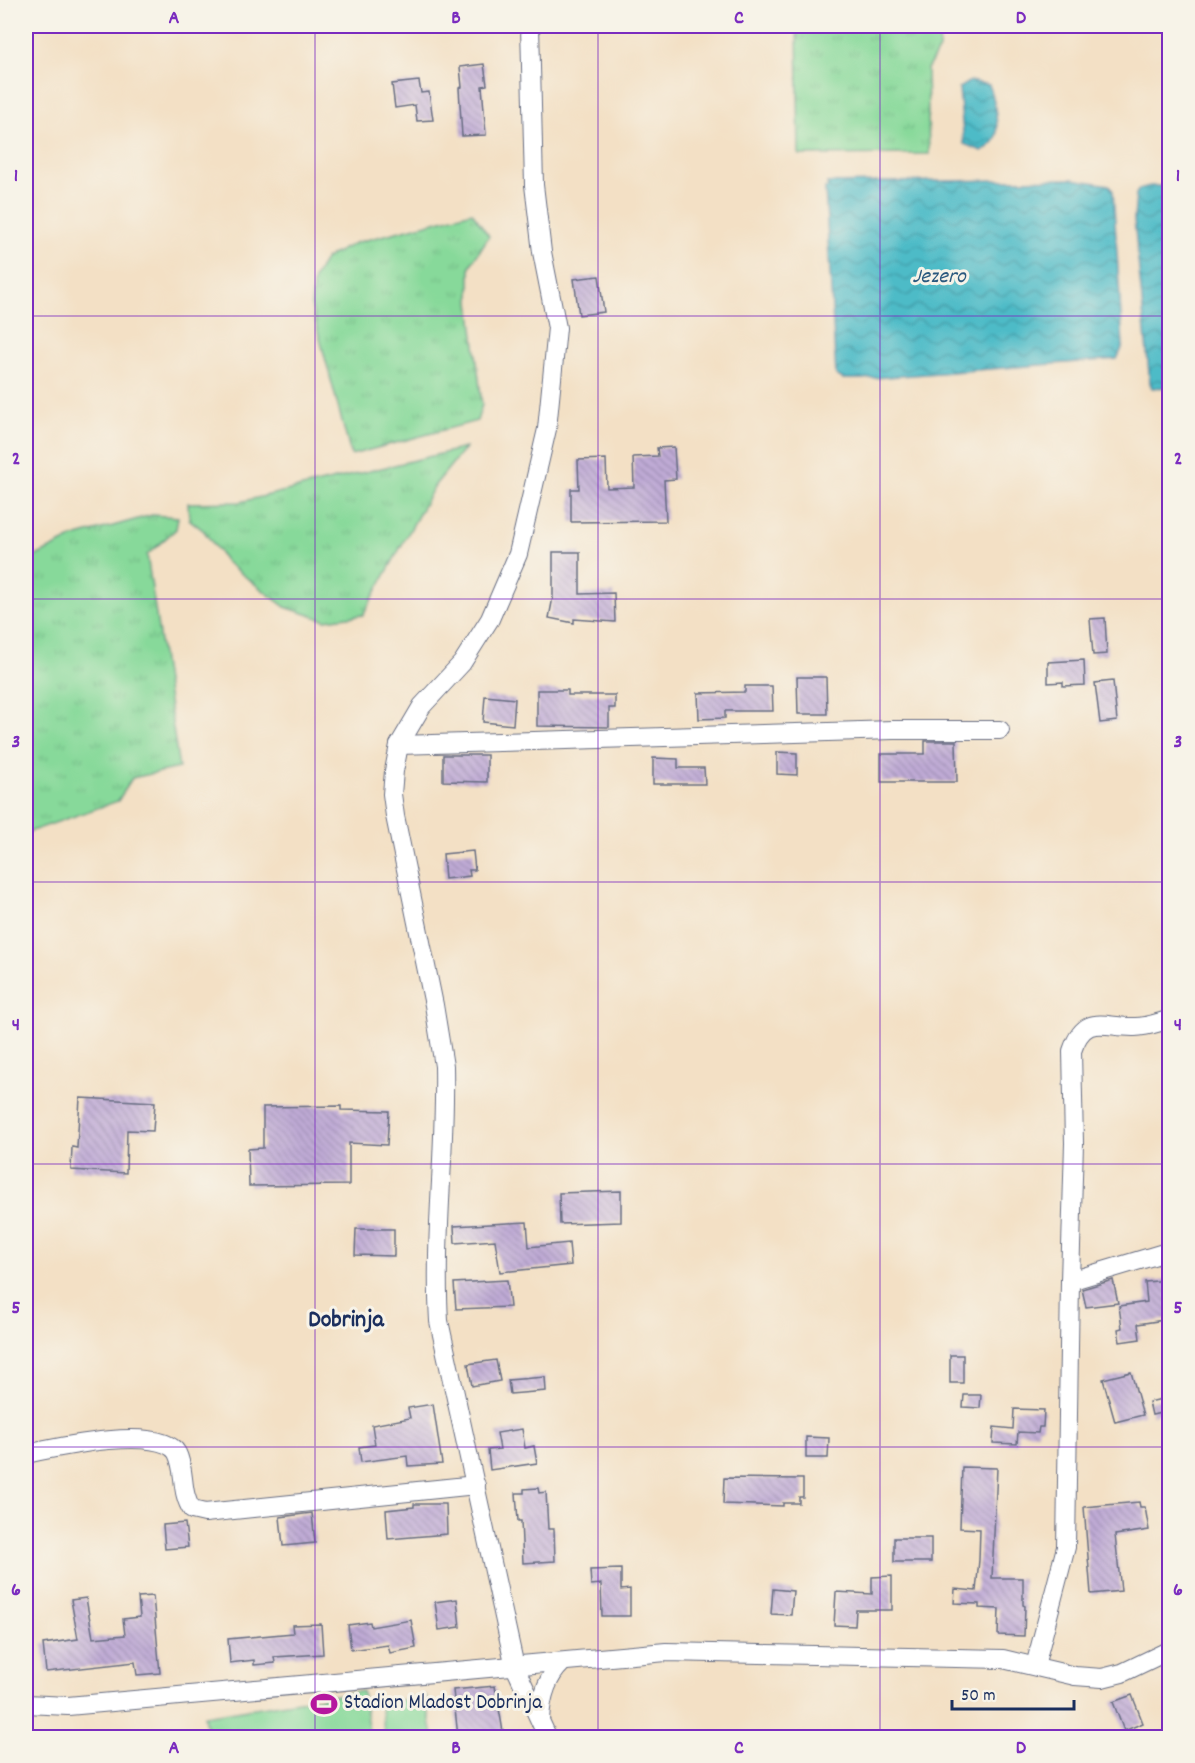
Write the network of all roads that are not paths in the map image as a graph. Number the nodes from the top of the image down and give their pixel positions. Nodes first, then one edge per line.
1 (530, 26) edge
2 (1000, 730) dead end
3 (399, 745) junction
4 (1164, 1022) dead end
5 (1170, 1251) edge
6 (1070, 1281) junction
7 (26, 1454) edge
8 (476, 1485) junction
9 (1170, 1650) edge
10 (562, 1663) junction
11 (1035, 1666) junction
12 (515, 1667) junction
13 (26, 1704) edge
14 (544, 1730) edge

1 - 3 street
2 - 3 street
3 - 8 street
4 - 6 street
5 - 6 street
6 - 11 street
7 - 8 street
8 - 12 street
9 - 11 street
10 - 11 street
10 - 12 street
10 - 14 street
12 - 13 street
12 - 14 street

